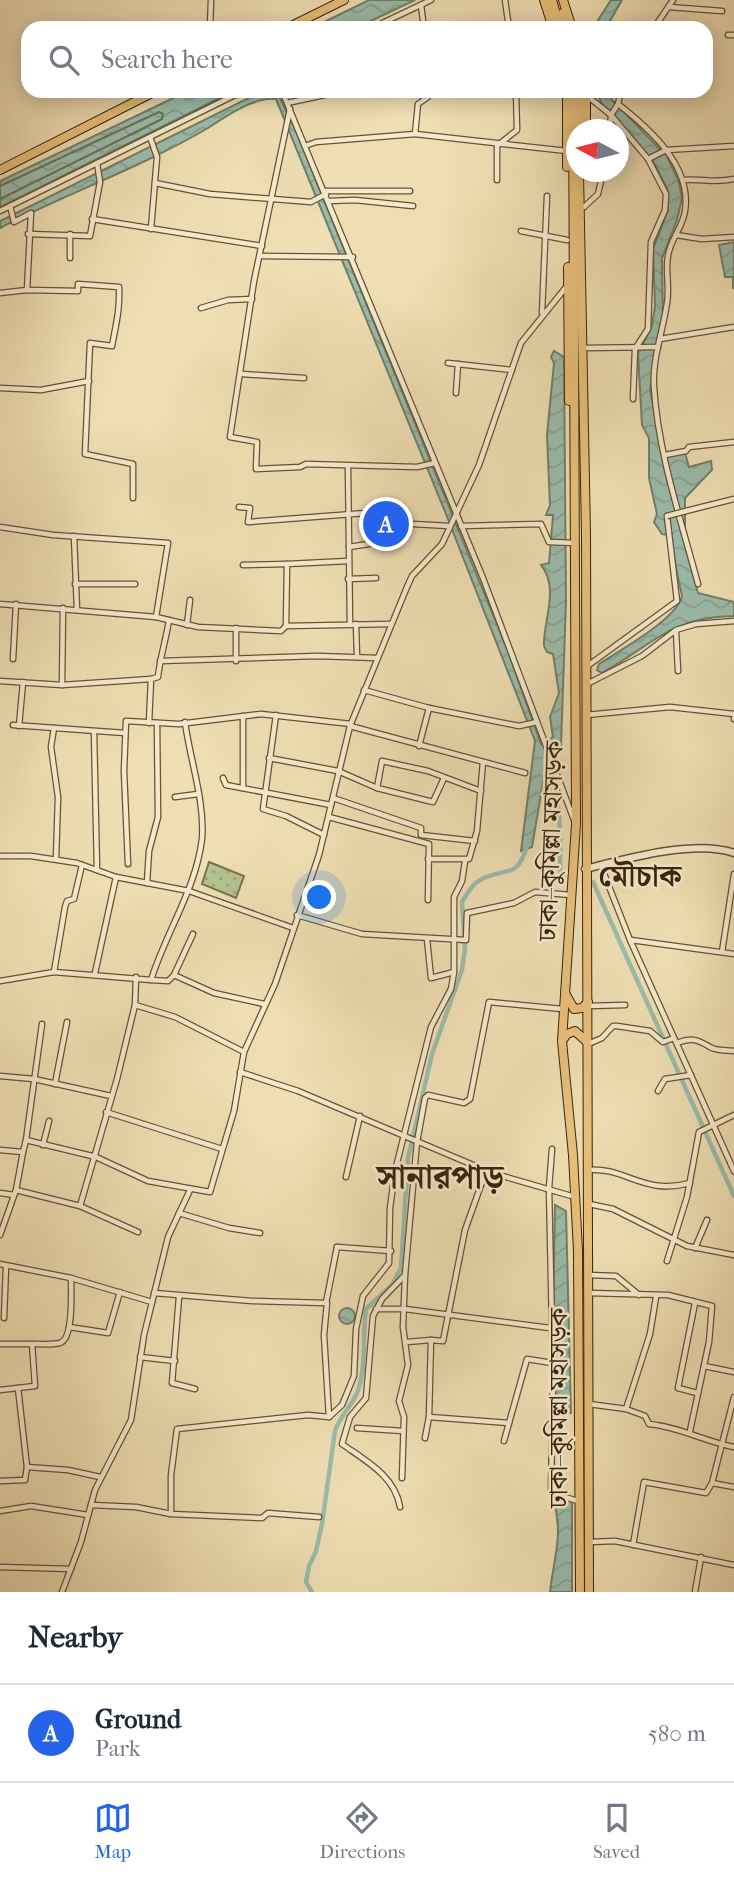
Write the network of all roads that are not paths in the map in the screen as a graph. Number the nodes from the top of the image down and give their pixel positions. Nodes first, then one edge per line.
1 (211, 0) edge
2 (344, 0) edge
3 (431, 0) edge
4 (505, 0) edge
5 (544, 0) edge
6 (552, 0) edge
7 (563, 0) edge
8 (673, 0) edge
9 (421, 5) junction
10 (668, 7) junction
11 (722, 11) dead end
12 (210, 21) edge
13 (300, 21) edge
14 (387, 21) edge
15 (423, 21) edge
16 (508, 21) edge
17 (552, 21) edge
18 (558, 21) edge
19 (569, 21) edge
20 (659, 21) edge
21 (142, 98) edge
22 (229, 98) edge
23 (285, 98) edge
24 (310, 98) edge
25 (427, 98) edge
26 (516, 98) edge
27 (567, 98) edge
28 (573, 98) edge
29 (583, 98) edge
30 (584, 98) edge
31 (591, 98) edge
32 (619, 98) edge
33 (287, 103) junction
34 (618, 104) junction
35 (290, 109) junction
36 (611, 115) junction
37 (567, 119) edge
38 (581, 119) edge
39 (585, 119) edge
40 (611, 119) edge
41 (415, 134) junction
42 (150, 136) junction
43 (305, 146) junction
44 (497, 146) junction
45 (734, 146) edge
46 (666, 150) junction
47 (566, 151) edge
48 (648, 159) junction
49 (97, 163) junction
50 (0, 170) edge
51 (734, 179) edge
52 (497, 180) dead end
53 (683, 180) junction
54 (567, 182) edge
55 (582, 182) edge
56 (582, 182) edge
57 (601, 182) edge
58 (155, 183) junction
59 (410, 191) dead end
60 (326, 193) junction
61 (547, 196) dead end
62 (271, 198) junction
63 (330, 201) junction
64 (10, 206) junction
65 (413, 206) dead end
66 (583, 207) junction
67 (0, 211) edge
68 (92, 219) junction
69 (150, 229) junction
70 (521, 231) dead end
71 (28, 234) junction
72 (70, 234) junction
73 (676, 235) junction
74 (548, 236) junction
75 (734, 237) edge
76 (567, 240) junction
77 (262, 246) junction
78 (260, 256) junction
79 (353, 257) junction
80 (70, 258) dead end
81 (568, 285) junction
82 (27, 290) junction
83 (0, 293) edge
84 (252, 299) junction
85 (201, 308) dead end
86 (542, 314) junction
87 (734, 327) edge
88 (660, 339) junction
89 (657, 347) junction
90 (585, 348) junction
91 (637, 348) junction
92 (448, 363) dead end
93 (458, 364) junction
94 (512, 370) junction
95 (242, 373) junction
96 (304, 378) dead end
97 (89, 381) junction
98 (0, 388) edge
99 (456, 393) dead end
100 (633, 398) dead end
101 (582, 421) junction
102 (572, 422) junction
103 (734, 442) edge
104 (665, 456) junction
105 (435, 463) junction
106 (348, 467) junction
107 (133, 498) dead end
108 (734, 499) edge
109 (239, 507) dead end
110 (347, 513) junction
111 (454, 514) junction
112 (395, 523) junction
113 (449, 525) junction
114 (461, 526) junction
115 (0, 527) edge
116 (74, 536) junction
117 (571, 543) junction
118 (349, 547) junction
119 (348, 561) junction
120 (287, 564) junction
121 (243, 565) dead end
122 (376, 578) dead end
123 (348, 579) junction
124 (75, 584) junction
125 (135, 584) dead end
126 (698, 584) dead end
127 (190, 600) dead end
128 (0, 604) edge
129 (16, 604) junction
130 (63, 608) junction
131 (77, 610) junction
132 (156, 617) junction
133 (169, 620) junction
134 (734, 621) edge
135 (353, 624) junction
136 (391, 624) junction
137 (187, 625) junction
138 (286, 626) junction
139 (236, 628) junction
140 (676, 630) junction
141 (357, 657) junction
142 (377, 658) junction
143 (13, 659) dead end
144 (160, 661) junction
145 (236, 661) junction
146 (586, 667) junction
147 (678, 671) dead end
148 (152, 679) junction
149 (0, 681) edge
150 (23, 682) junction
151 (586, 684) junction
152 (62, 685) junction
153 (364, 690) junction
154 (429, 708) junction
155 (243, 715) junction
156 (276, 715) junction
157 (586, 715) junction
158 (734, 717) edge
159 (185, 722) junction
160 (149, 723) junction
161 (157, 723) junction
162 (536, 723) junction
163 (351, 725) junction
164 (54, 728) junction
165 (94, 732) junction
166 (125, 733) junction
167 (419, 746) junction
168 (269, 758) junction
169 (484, 762) junction
170 (338, 771) junction
171 (525, 773) dead end
172 (223, 778) dead end
173 (444, 778) junction
174 (243, 788) junction
175 (377, 788) junction
176 (267, 791) junction
177 (481, 791) junction
178 (198, 794) junction
179 (176, 796) dead end
180 (333, 798) junction
181 (331, 805) junction
182 (329, 817) junction
183 (576, 824) junction
184 (324, 835) junction
185 (475, 841) junction
186 (734, 853) edge
187 (0, 856) edge
188 (56, 859) junction
189 (428, 859) junction
190 (465, 861) junction
191 (128, 864) dead end
192 (82, 865) junction
193 (600, 866) junction
194 (585, 869) junction
195 (97, 870) junction
196 (734, 874) edge
197 (116, 877) junction
198 (147, 883) junction
199 (189, 891) junction
200 (572, 895) junction
201 (428, 900) dead end
202 (297, 915) junction
203 (293, 928) junction
204 (193, 933) dead end
205 (427, 939) junction
206 (456, 940) junction
207 (630, 940) junction
208 (722, 952) junction
209 (734, 954) edge
210 (54, 972) junction
211 (454, 972) junction
212 (95, 973) junction
213 (174, 975) junction
214 (136, 977) junction
215 (152, 980) junction
216 (0, 981) edge
217 (564, 990) junction
218 (264, 1004) junction
219 (588, 1004) junction
220 (135, 1005) junction
221 (625, 1005) dead end
222 (562, 1009) junction
223 (67, 1022) dead end
224 (43, 1024) dead end
225 (562, 1041) junction
226 (671, 1041) junction
227 (587, 1043) junction
228 (734, 1050) edge
229 (244, 1052) junction
230 (240, 1072) junction
231 (0, 1076) edge
232 (687, 1077) junction
233 (34, 1079) junction
234 (55, 1084) junction
235 (659, 1091) dead end
236 (111, 1096) junction
237 (106, 1112) junction
238 (734, 1115) edge
239 (360, 1116) junction
240 (49, 1121) dead end
241 (712, 1126) junction
242 (402, 1136) junction
243 (26, 1140) junction
244 (417, 1142) junction
245 (43, 1145) junction
246 (222, 1149) junction
247 (552, 1149) dead end
248 (0, 1150) edge
249 (23, 1152) junction
250 (96, 1157) junction
251 (586, 1170) junction
252 (486, 1171) junction
253 (734, 1171) edge
254 (346, 1177) dead end
255 (691, 1183) junction
256 (549, 1188) junction
257 (190, 1190) junction
258 (0, 1193) edge
259 (15, 1193) junction
260 (576, 1197) junction
261 (588, 1204) junction
262 (80, 1206) junction
263 (179, 1213) junction
264 (707, 1220) dead end
265 (138, 1232) dead end
266 (260, 1233) dead end
267 (0, 1235) edge
268 (675, 1239) junction
269 (695, 1248) junction
270 (391, 1251) junction
271 (734, 1255) edge
272 (667, 1261) dead end
273 (0, 1264) edge
274 (6, 1267) junction
275 (405, 1275) junction
276 (588, 1275) junction
277 (71, 1278) junction
278 (120, 1292) junction
279 (154, 1293) junction
280 (587, 1293) junction
281 (639, 1295) junction
282 (179, 1297) junction
283 (656, 1297) junction
284 (152, 1302) junction
285 (327, 1303) junction
286 (695, 1303) junction
287 (405, 1308) junction
288 (376, 1309) junction
289 (448, 1314) junction
290 (4, 1318) dead end
291 (69, 1327) junction
292 (550, 1328) junction
293 (431, 1340) junction
294 (407, 1342) junction
295 (0, 1344) edge
296 (32, 1344) junction
297 (140, 1357) junction
298 (175, 1361) junction
299 (552, 1363) junction
300 (704, 1366) junction
301 (734, 1372) edge
302 (18, 1388) junction
303 (195, 1389) dead end
304 (0, 1390) edge
305 (697, 1393) junction
306 (734, 1397) edge
307 (589, 1404) junction
308 (733, 1408) edge
309 (625, 1409) junction
310 (329, 1417) junction
311 (429, 1417) junction
312 (509, 1423) junction
313 (357, 1427) dead end
314 (403, 1431) junction
315 (690, 1431) junction
316 (425, 1437) dead end
317 (504, 1441) dead end
318 (724, 1445) junction
319 (734, 1447) edge
320 (27, 1467) junction
321 (100, 1477) junction
322 (402, 1478) dead end
323 (0, 1481) edge
324 (712, 1483) junction
325 (734, 1487) edge
326 (579, 1501) junction
327 (91, 1505) junction
328 (400, 1507) dead end
329 (0, 1511) edge
330 (170, 1514) junction
331 (88, 1515) junction
332 (319, 1517) dead end
333 (589, 1542) junction
334 (633, 1545) junction
335 (701, 1557) junction
336 (734, 1565) edge
337 (0, 1567) edge
338 (71, 1569) junction
339 (62, 1592) edge
340 (580, 1592) edge
341 (589, 1592) edge
342 (695, 1592) edge

1 - 12 street
2 - 13 main road
3 - 9 street
4 - 16 street
5 - 17 main road
6 - 18 main road
7 - 19 main road
8 - 10 street
9 - 14 street
9 - 15 street
10 - 11 street
10 - 20 street
21 - 50 main road
22 - 42 street
23 - 33 street
24 - 33 street
25 - 41 street
26 - 44 street
27 - 37 main road
28 - 102 main road, ঢাকা–কুমিল্লা মহাসড়ক
29 - 38 main road
30 - 39 main road
31 - 36 street
32 - 34 street
33 - 35 street
34 - 36 street
34 - 46 street
35 - 43 street
35 - 62 street
36 - 40 street
36 - 48 street
41 - 43 street
41 - 44 street
42 - 49 street
42 - 58 street
43 - 60 street
44 - 47 street
44 - 52 street
45 - 46 street
46 - 48 street
46 - 53 street
48 - 91 street
49 - 64 street
49 - 68 street
51 - 53 street
53 - 73 street
54 - 76 main road
55 - 66 main road
56 - 101 main road, ঢাকা–কুমিল্লা মহাসড়ক
57 - 66 street
58 - 62 street
58 - 69 street
59 - 60 street
60 - 62 street
60 - 63 street
61 - 74 street
62 - 77 street
63 - 65 street
63 - 79 street
64 - 67 street
64 - 71 street
66 - 90 main road
68 - 69 street
68 - 72 street
69 - 77 street
70 - 74 street
71 - 72 street
71 - 82 street
72 - 80 street
73 - 75 street
73 - 88 street
74 - 76 street
74 - 86 street
76 - 81 main road
77 - 78 street
78 - 79 street
78 - 84 street
79 - 105 street
81 - 86 street
81 - 102 main road
82 - 83 street
82 - 97 street
84 - 85 street
84 - 95 street
86 - 94 street
87 - 88 street
88 - 89 street
89 - 91 street
89 - 104 street
90 - 91 street
90 - 101 main road
91 - 100 street
92 - 93 street
93 - 94 street
93 - 99 street
94 - 111 street
95 - 96 street
95 - 106 street
97 - 98 street
97 - 107 street
101 - 146 main road, ঢাকা–কুমিল্লা মহাসড়ক
102 - 117 main road, ঢাকা–কুমিল্লা মহাসড়ক
103 - 104 street
104 - 126 street
105 - 106 street
105 - 111 street
106 - 110 street
108 - 146 street, bridge
109 - 110 street
110 - 112 street
110 - 118 street
111 - 113 street
111 - 114 street
112 - 113 street
112 - 118 street
113 - 136 street
114 - 117 street
114 - 162 street
115 - 116 street
116 - 124 street
116 - 132 street
117 - 183 main road, ঢাকা–কুমিল্লা মহাসড়ক
118 - 119 street
119 - 120 street
119 - 123 street
120 - 121 street
120 - 138 street
122 - 123 street
123 - 135 street
124 - 125 street
124 - 131 street
127 - 137 street
128 - 129 street
129 - 130 street
129 - 143 street
130 - 131 street
130 - 152 street
131 - 132 street
132 - 133 street
133 - 137 street
133 - 144 street
134 - 140 street
135 - 136 street
135 - 138 street
135 - 141 street
136 - 142 street
137 - 139 street
138 - 139 street
139 - 145 street
140 - 147 street
140 - 151 street
141 - 142 street
141 - 145 street
142 - 153 street
144 - 145 street
144 - 148 street
146 - 151 main road, ঢাকা–কুমিল্লা মহাসড়ক
148 - 152 street
148 - 160 street
149 - 150 street
150 - 152 street
150 - 164 street
151 - 157 main road, ঢাকা–কুমিল্লা মহাসড়ক
153 - 154 street
153 - 163 street
154 - 162 street
154 - 167 street
155 - 156 street
155 - 159 street
155 - 174 street
156 - 163 street
156 - 168 street
157 - 158 street
157 - 194 main road, ঢাকা–কুমিল্লা মহাসড়ক
159 - 161 street
159 - 178 street
160 - 161 street
160 - 166 street
161 - 198 street
162 - 183 street
163 - 167 street
163 - 170 street
164 - 165 street
164 - 188 street
165 - 166 street
165 - 195 street
166 - 191 street
167 - 169 street
168 - 170 street
168 - 176 street
169 - 171 street
169 - 177 street
170 - 175 street
170 - 180 street
172 - 174 street
173 - 175 street
173 - 175 street
173 - 177 street
174 - 176 street
176 - 181 street
176 - 184 street
177 - 185 street
178 - 179 street
178 - 199 street
180 - 181 street
180 - 185 street
181 - 182 street
182 - 184 street
182 - 189 street
183 - 200 main road, ঢাকা–কুমিল্লা মহাসড়ক
184 - 202 street
185 - 190 street
186 - 193 street
187 - 188 street
188 - 192 street
189 - 190 street
189 - 201 street
190 - 206 street
192 - 195 street
192 - 210 street
193 - 194 street
193 - 207 street
194 - 219 main road, ঢাকা–কুমিল্লা মহাসড়ক
195 - 197 street
196 - 208 street
197 - 198 street
197 - 212 street
198 - 199 street
199 - 203 street
199 - 215 street
200 - 206 street
200 - 217 main road, ঢাকা–কুমিল্লা মহাসড়ক
202 - 203 street
202 - 205 street
203 - 218 street
204 - 213 street
205 - 206 street
205 - 211 street
206 - 211 street
207 - 208 street
207 - 226 street
208 - 209 street
210 - 212 street
210 - 216 street
211 - 242 street
212 - 214 street
213 - 215 street
213 - 218 street
214 - 215 street
214 - 220 street
217 - 219 main road
217 - 222 main road, ঢাকা–কুমিল্লা মহাসড়ক
218 - 229 street
219 - 221 street
219 - 227 main road, ঢাকা–কুমিল্লা মহাসড়ক
220 - 229 street
220 - 236 street
222 - 225 main road, ঢাকা–কুমিল্লা মহাসড়ক
222 - 244 street
223 - 234 street
224 - 233 street
225 - 227 main road
225 - 260 main road, ঢাকা–কুমিল্লা মহাসড়ক
226 - 227 street
226 - 228 street
226 - 232 street
227 - 251 main road, ঢাকা–কুমিল্লা মহাসড়ক
229 - 230 street
230 - 239 street
230 - 246 street
231 - 233 street
232 - 235 street
232 - 241 street
233 - 234 street
233 - 243 street
234 - 236 street
236 - 237 street
237 - 246 street
237 - 250 street
238 - 241 street
239 - 242 street
239 - 254 street
240 - 245 street
241 - 253 street
241 - 255 street
242 - 244 street
242 - 270 street
243 - 245 street
243 - 249 street
244 - 252 street
244 - 275 street
245 - 250 street
246 - 257 street
247 - 256 street
248 - 249 street
249 - 259 street
250 - 257 street
250 - 262 street
251 - 255 street
251 - 261 main road, ঢাকা–কুমিল্লা মহাসড়ক
252 - 256 street
252 - 289 street
255 - 268 street
256 - 260 street
256 - 292 street
257 - 263 street
258 - 259 street
259 - 262 street
259 - 267 street
260 - 326 main road, ঢাকা–কুমিল্লা মহাসড়ক
261 - 268 street
261 - 276 main road, ঢাকা–কুমিল্লা মহাসড়ক
262 - 265 street
263 - 266 street
263 - 279 street
264 - 269 street
268 - 269 street
268 - 272 street
269 - 271 street
270 - 285 street
270 - 310 street
273 - 274 street
274 - 277 street
274 - 290 street
275 - 287 street
275 - 288 street
276 - 280 main road, ঢাকা–কুমিল্লা মহাসড়ক
276 - 281 street
277 - 278 street
277 - 291 street
278 - 284 street
278 - 291 street
279 - 282 street
279 - 284 street
280 - 281 street
280 - 307 main road, ঢাকা–কুমিল্লা মহাসড়ক
281 - 283 street
282 - 285 street
282 - 298 street
283 - 286 street
283 - 309 street
284 - 297 street
285 - 310 street
286 - 300 street
286 - 305 street
287 - 288 street
287 - 289 street
287 - 294 street
288 - 328 street
289 - 292 street
289 - 293 street
291 - 296 street
292 - 299 street
293 - 294 street
293 - 311 street
294 - 314 street
295 - 296 street
296 - 302 street
297 - 298 street
297 - 321 street
298 - 303 street
299 - 312 street
299 - 326 street
300 - 301 street
300 - 305 street
302 - 304 street
302 - 320 street
305 - 315 street
306 - 308 street
307 - 309 street
307 - 333 main road, ঢাকা–কুমিল্লা মহাসড়ক
308 - 318 street
309 - 315 street
310 - 330 street
311 - 312 street
311 - 316 street
312 - 317 street
313 - 314 street
314 - 322 street
315 - 318 street
318 - 319 street
318 - 324 street
320 - 321 street
320 - 323 street
321 - 327 street
324 - 325 street
324 - 334 street
326 - 340 main road, ঢাকা–কুমিল্লা মহাসড়ক
327 - 330 street
327 - 331 street
329 - 331 street
330 - 332 street
331 - 338 street
333 - 334 street
333 - 341 main road, ঢাকা–কুমিল্লা মহাসড়ক
334 - 335 street
335 - 336 street
335 - 342 street
337 - 338 street
338 - 339 street

